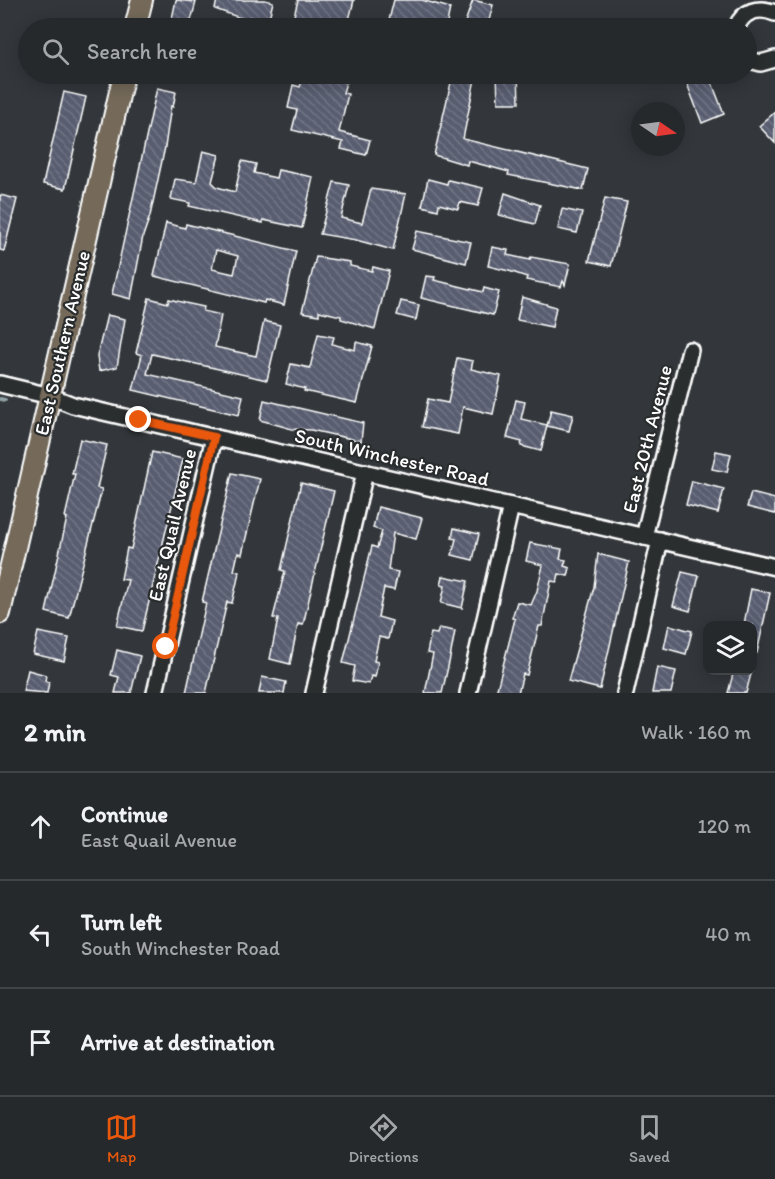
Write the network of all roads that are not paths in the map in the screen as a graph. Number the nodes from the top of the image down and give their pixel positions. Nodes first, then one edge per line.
1 (142, 0) edge
2 (770, 8) edge
3 (138, 18) edge
4 (745, 18) edge
5 (775, 59) edge
6 (757, 62) edge
7 (122, 84) edge
8 (690, 350) dead end
9 (0, 384) edge
10 (50, 396) junction
11 (214, 437) junction
12 (365, 472) junction
13 (511, 506) junction
14 (644, 537) junction
15 (660, 540) junction
16 (775, 567) edge
17 (0, 613) edge
18 (155, 693) edge
19 (314, 693) edge
20 (468, 693) edge
21 (625, 693) edge

1 - 3 main road
2 - 4 street
5 - 6 street
7 - 10 main road, East Southern Avenue
8 - 14 street, East 20th Avenue
9 - 10 street, South Winchester Road
10 - 11 street, South Winchester Road
10 - 17 main road, East Southern Avenue
11 - 12 street, South Winchester Road
11 - 18 street, East Quail Avenue
12 - 13 street, South Winchester Road
12 - 19 street
13 - 14 street, South Winchester Road
13 - 20 street
14 - 15 street, South Winchester Road
15 - 16 street, South Winchester Road
15 - 21 street

